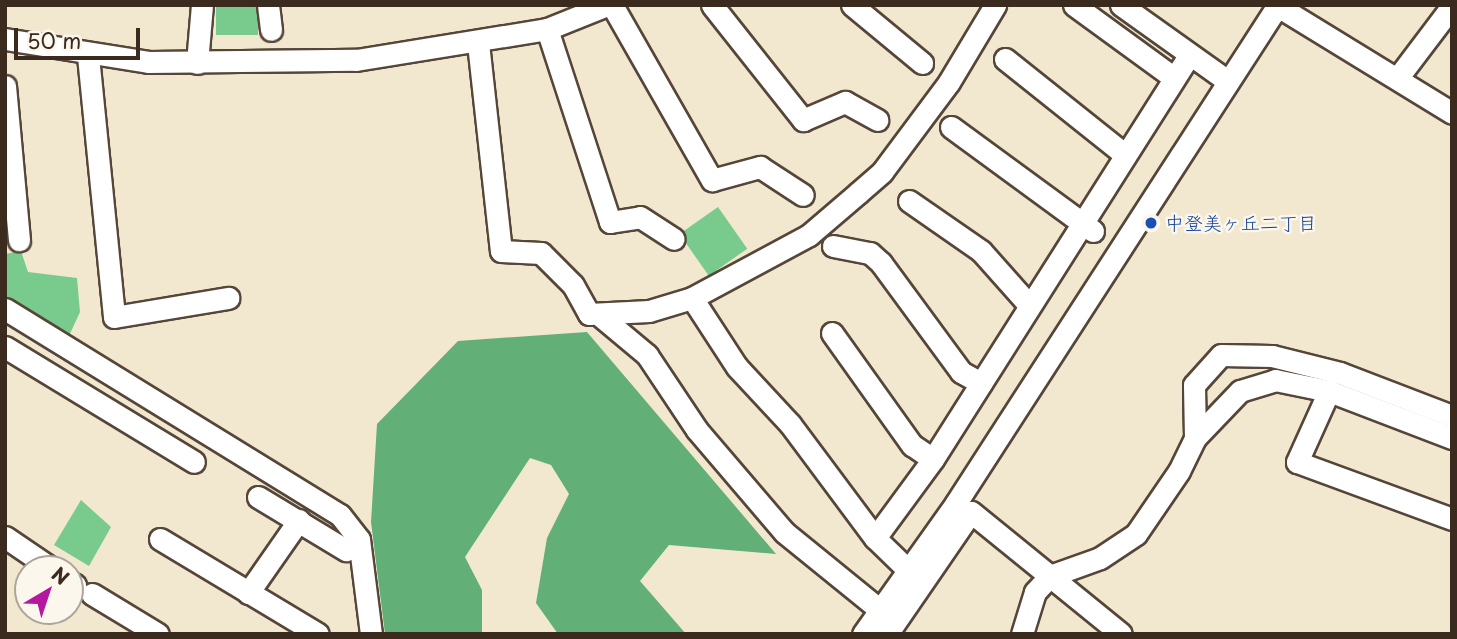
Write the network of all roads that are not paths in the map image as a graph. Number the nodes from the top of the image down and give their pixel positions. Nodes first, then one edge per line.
1 (202, 5) edge
2 (268, 5) edge
3 (610, 5) edge
4 (712, 5) edge
5 (852, 5) edge
6 (995, 5) edge
7 (1074, 5) edge
8 (1121, 5) edge
9 (1277, 6) edge
10 (1452, 6) edge
11 (547, 29) junction
12 (271, 30) dead end
13 (5, 39) edge
14 (478, 43) junction
15 (1189, 55) junction
16 (88, 56) junction
17 (1005, 59) dead end
18 (197, 63) junction
19 (922, 63) dead end
20 (1399, 76) junction
21 (1174, 78) junction
22 (1226, 80) junction
23 (5, 86) edge
24 (1452, 113) edge
25 (877, 120) dead end
26 (951, 127) dead end
27 (1124, 154) junction
28 (803, 195) dead end
29 (909, 201) dead end
30 (1086, 226) junction
31 (674, 239) dead end
32 (19, 240) dead end
33 (832, 246) dead end
34 (228, 298) dead end
35 (692, 298) junction
36 (1029, 305) junction
37 (5, 309) edge
38 (598, 314) junction
39 (832, 333) dead end
40 (5, 347) edge
41 (981, 383) junction
42 (1329, 391) junction
43 (1452, 416) edge
44 (1195, 438) junction
45 (1452, 438) edge
46 (933, 459) junction
47 (194, 462) dead end
48 (258, 497) dead end
49 (1452, 519) edge
50 (299, 520) junction
51 (5, 537) edge
52 (875, 538) junction
53 (160, 539) dead end
54 (346, 550) dead end
55 (31, 555) edge
56 (908, 570) junction
57 (1050, 576) junction
58 (84, 590) edge
59 (248, 593) junction
60 (880, 610) junction
61 (158, 634) edge
62 (317, 634) edge
63 (371, 634) edge
64 (863, 634) edge
65 (887, 634) edge
66 (1022, 634) edge
67 (1121, 634) edge

1 - 18 street
2 - 12 street
3 - 11 street
3 - 28 street
4 - 25 street
5 - 19 street
6 - 35 street
7 - 21 street
8 - 15 street
9 - 20 street
9 - 22 street
10 - 20 street
11 - 14 street
11 - 31 street
13 - 16 street
14 - 18 street
14 - 38 street
15 - 21 street
15 - 22 street
16 - 18 street
16 - 34 street
17 - 27 street
20 - 24 street
21 - 27 street
22 - 56 street
23 - 32 street
26 - 30 street
27 - 30 street
29 - 36 street
30 - 36 street
33 - 41 street
35 - 38 street
35 - 52 street
36 - 41 street
37 - 63 street
38 - 60 street
39 - 46 street
40 - 47 street
41 - 46 street
42 - 44 street
42 - 45 street
42 - 49 street
43 - 44 street
44 - 57 street
46 - 52 street
48 - 50 street
50 - 54 street
50 - 59 street
51 - 55 street
52 - 56 street
53 - 59 street
56 - 60 street
57 - 65 street
57 - 66 street
57 - 67 street
58 - 61 street
59 - 62 street
60 - 64 street

